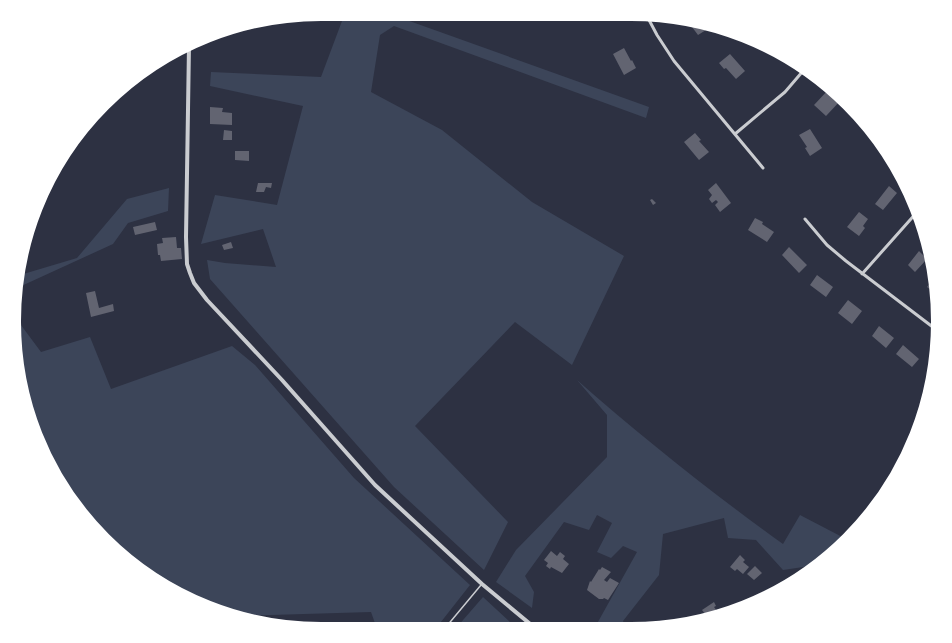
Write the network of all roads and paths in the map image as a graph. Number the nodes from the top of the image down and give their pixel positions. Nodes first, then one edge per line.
1 (650, 21) edge
2 (189, 51) edge
3 (801, 73) edge
4 (735, 134) junction
5 (763, 168) dead end
6 (913, 217) edge
7 (805, 219) dead end
8 (862, 274) junction
9 (932, 326) edge
10 (482, 584) junction
11 (449, 623) edge
12 (529, 623) edge

1 - 4 street
2 - 10 street
3 - 4 street
4 - 5 street
6 - 8 street
7 - 8 street
8 - 9 street
10 - 11 lane
10 - 12 street

